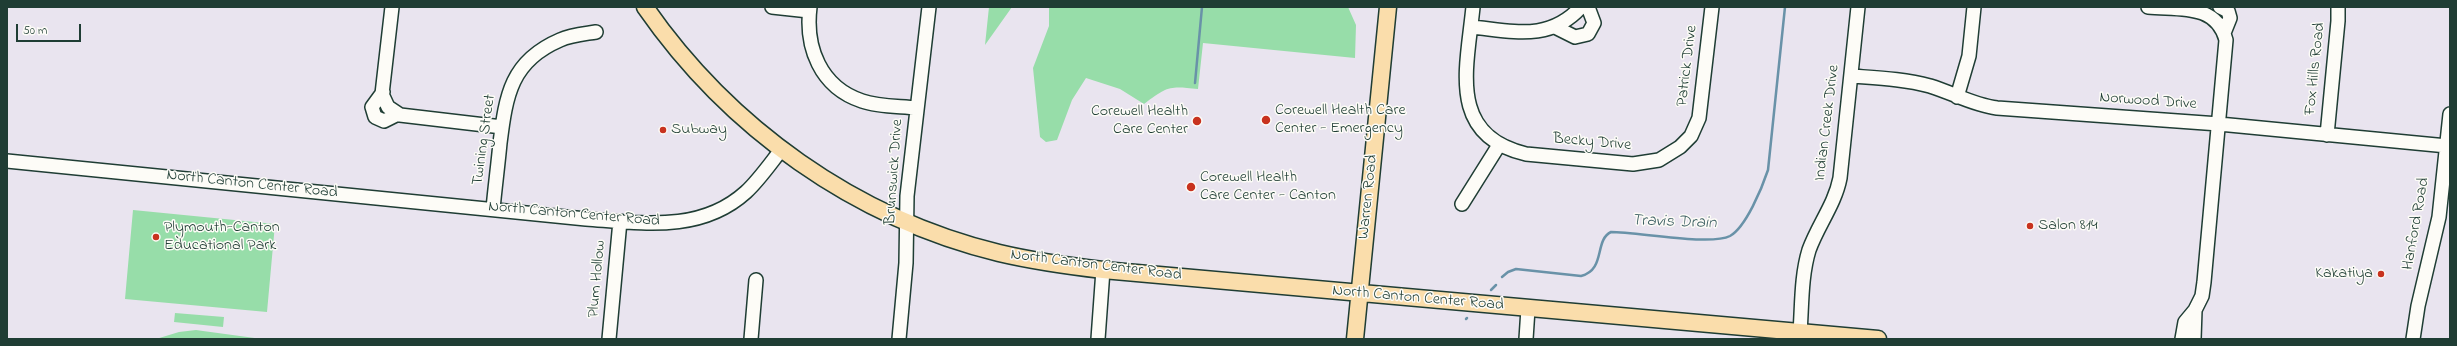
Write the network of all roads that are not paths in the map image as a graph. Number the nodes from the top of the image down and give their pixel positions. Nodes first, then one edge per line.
1 (392, 7) edge
2 (645, 7) edge
3 (772, 7) edge
4 (928, 7) edge
5 (1388, 7) edge
6 (1473, 7) edge
7 (1581, 7) edge
8 (1588, 7) edge
9 (1712, 7) edge
10 (1858, 7) edge
11 (1974, 7) edge
12 (2148, 7) edge
13 (2220, 7) edge
14 (2338, 7) edge
15 (810, 9) edge
16 (2208, 10) edge
17 (1471, 27) junction
18 (1555, 27) junction
19 (596, 32) dead end
20 (2224, 33) junction
21 (1851, 76) junction
22 (382, 92) junction
23 (1957, 97) junction
24 (917, 108) junction
25 (393, 111) junction
26 (2450, 114) edge
27 (2219, 124) junction
28 (502, 127) junction
29 (2327, 135) junction
30 (1499, 145) junction
31 (2447, 146) junction
32 (1680, 147) joint
33 (781, 150) junction
34 (7, 161) edge
35 (1462, 204) dead end
36 (493, 209) junction
37 (620, 221) junction
38 (908, 223) junction
39 (1103, 270) junction
40 (756, 280) dead end
41 (1359, 294) junction
42 (1528, 309) junction
43 (2195, 310) junction
44 (1798, 334) edge
45 (1816, 336) edge
46 (609, 339) edge
47 (751, 339) edge
48 (899, 339) edge
49 (1098, 339) edge
50 (1355, 339) edge
51 (1526, 339) edge
52 (1878, 339) edge
53 (2182, 339) edge
54 (2194, 339) edge
55 (2414, 339) edge

1 - 22 street
2 - 33 main road
3 - 15 street
4 - 24 street, Brunswick Drive
5 - 41 main road, Warren Road
6 - 17 street
7 - 18 street
8 - 18 street
9 - 32 street, Patrick Drive
10 - 21 street, Indian Creek Drive
11 - 23 street
12 - 16 street
13 - 20 street
14 - 29 street, Fox Hills Road
15 - 24 street
16 - 20 street
17 - 18 street
17 - 30 street
19 - 28 street, Twining Street
20 - 27 street
21 - 23 street, Norwood Drive
21 - 44 street, Indian Creek Drive
22 - 25 street
22 - 25 street
23 - 27 street, Norwood Drive
24 - 38 street, Brunswick Drive
25 - 28 street
26 - 31 street, Hanford Road
27 - 29 street, Norwood Drive
27 - 43 street
28 - 36 street, Twining Street
29 - 31 street, Norwood Drive
30 - 32 street, Becky Drive
30 - 35 street
31 - 55 street, Hanford Road
33 - 37 street, North Canton Center Road
33 - 38 main road, North Canton Center Road
34 - 36 street, North Canton Center Road
36 - 37 street, North Canton Center Road
37 - 46 street, Plum Hollow
38 - 39 main road, North Canton Center Road
38 - 48 street, Brunswick Drive
39 - 41 main road, North Canton Center Road
39 - 49 street
40 - 47 street
41 - 42 main road, North Canton Center Road
41 - 50 main road, Warren Road
42 - 44 main road, North Canton Center Road
42 - 51 street
43 - 53 street
43 - 54 street
44 - 45 main road, North Canton Center Road
45 - 52 main road, North Canton Center Road

